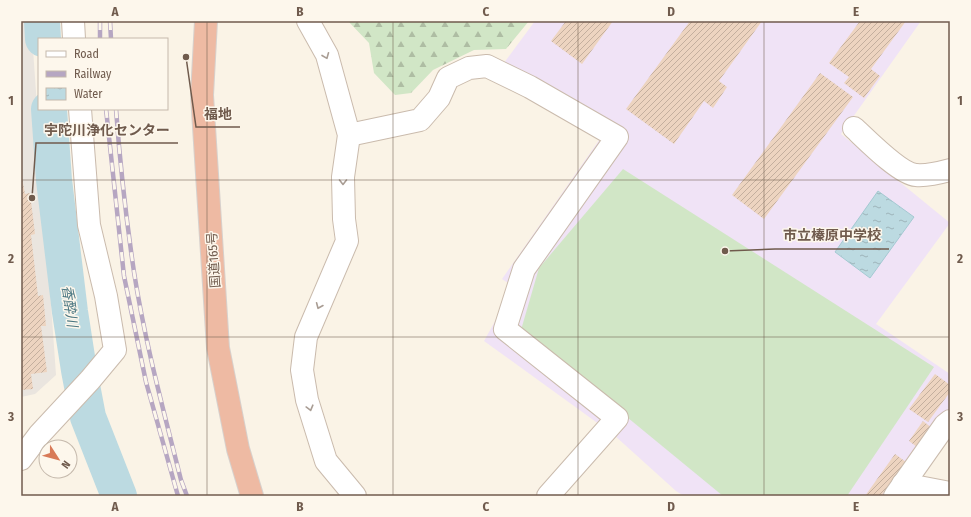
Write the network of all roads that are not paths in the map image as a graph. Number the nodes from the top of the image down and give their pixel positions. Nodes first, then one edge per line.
1 (73, 21) edge
2 (206, 21) edge
3 (308, 21) edge
4 (74, 38) edge
5 (80, 110) edge
6 (854, 128) dead end
7 (349, 135) junction
8 (950, 170) edge
9 (950, 420) edge
10 (21, 459) edge
11 (899, 490) edge
12 (950, 492) edge
13 (252, 496) edge
14 (355, 496) edge
15 (548, 496) edge

1 - 4 street
2 - 13 highway, 国道165号
3 -> 7 street
5 - 10 street
6 - 8 street
7 -> 14 street
7 - 15 street
9 - 11 street
11 - 12 street

